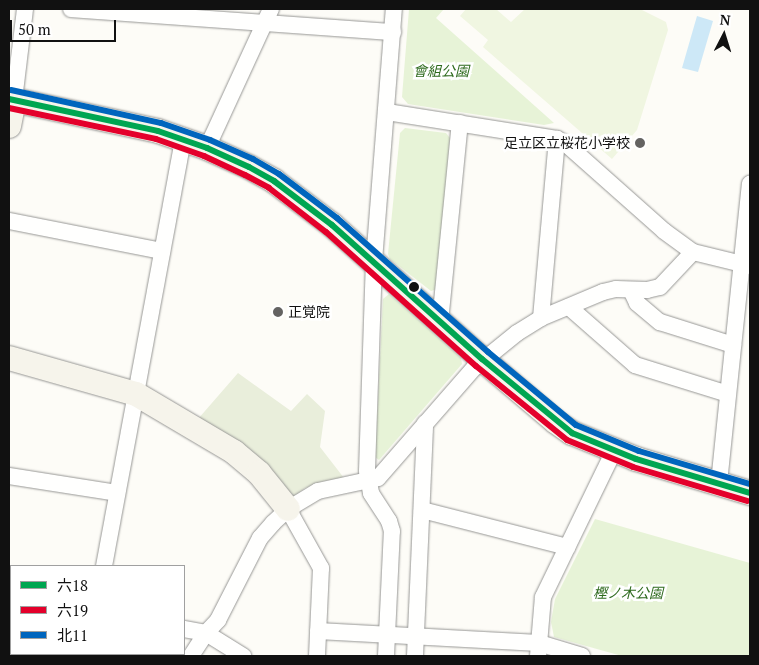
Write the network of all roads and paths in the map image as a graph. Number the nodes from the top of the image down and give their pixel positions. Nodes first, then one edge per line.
1 (24, 9) edge
2 (71, 9) edge
3 (394, 9) edge
4 (135, 11) edge
5 (269, 15) edge
6 (393, 32) junction
7 (11, 100) edge
8 (387, 112) junction
9 (460, 123) junction
10 (9, 126) edge
11 (183, 138) junction
12 (557, 139) junction
13 (207, 148) junction
14 (750, 184) edge
15 (9, 221) edge
16 (162, 251) junction
17 (693, 252) junction
18 (374, 261) junction
19 (746, 265) edge
20 (631, 290) junction
21 (569, 307) junction
22 (541, 318) junction
23 (440, 322) junction
24 (733, 345) junction
25 (9, 358) edge
26 (482, 360) junction
27 (136, 394) junction
28 (728, 394) junction
29 (425, 423) junction
30 (614, 451) junction
31 (9, 476) edge
32 (369, 481) junction
33 (719, 483) junction
34 (750, 492) edge
35 (117, 493) junction
36 (288, 509) junction
37 (422, 510) junction
38 (567, 547) junction
39 (104, 565) edge
40 (185, 629) edge
41 (318, 632) junction
42 (206, 633) junction
43 (387, 636) junction
44 (416, 638) junction
45 (539, 650) edge
46 (191, 656) edge
47 (243, 656) edge
48 (317, 656) edge
49 (386, 656) edge
50 (415, 656) edge
51 (582, 656) edge

1 - 7 street
2 - 4 street
3 - 6 street
4 - 5 street
5 - 6 street
5 - 13 street
6 - 8 street
7 - 10 street
7 - 11 street
8 - 9 street
8 - 18 street
9 - 12 street
9 - 23 street
11 - 13 street
11 - 16 street
12 - 17 street
12 - 22 street
13 - 18 street
14 - 19 street
15 - 16 street
16 - 27 street
17 - 19 street
17 - 20 street
18 - 23 street
18 - 32 street
19 - 24 street
20 - 21 street
20 - 24 street
21 - 22 street
21 - 28 street
22 - 26 street
23 - 26 street
24 - 28 street
25 - 27 street
26 - 29 street
26 - 30 street
27 - 35 street
27 - 36 street
28 - 33 street
29 - 32 street
29 - 37 street
30 - 33 street
30 - 38 street
31 - 35 street
32 - 36 street
32 - 43 street
33 - 34 street
35 - 39 street
36 - 41 street
36 - 42 street
37 - 38 street
37 - 44 street
38 - 45 street
40 - 42 street
41 - 43 street
41 - 48 street
42 - 46 street
42 - 47 street
43 - 44 street
43 - 49 street
44 - 45 street
44 - 50 street
45 - 51 street

